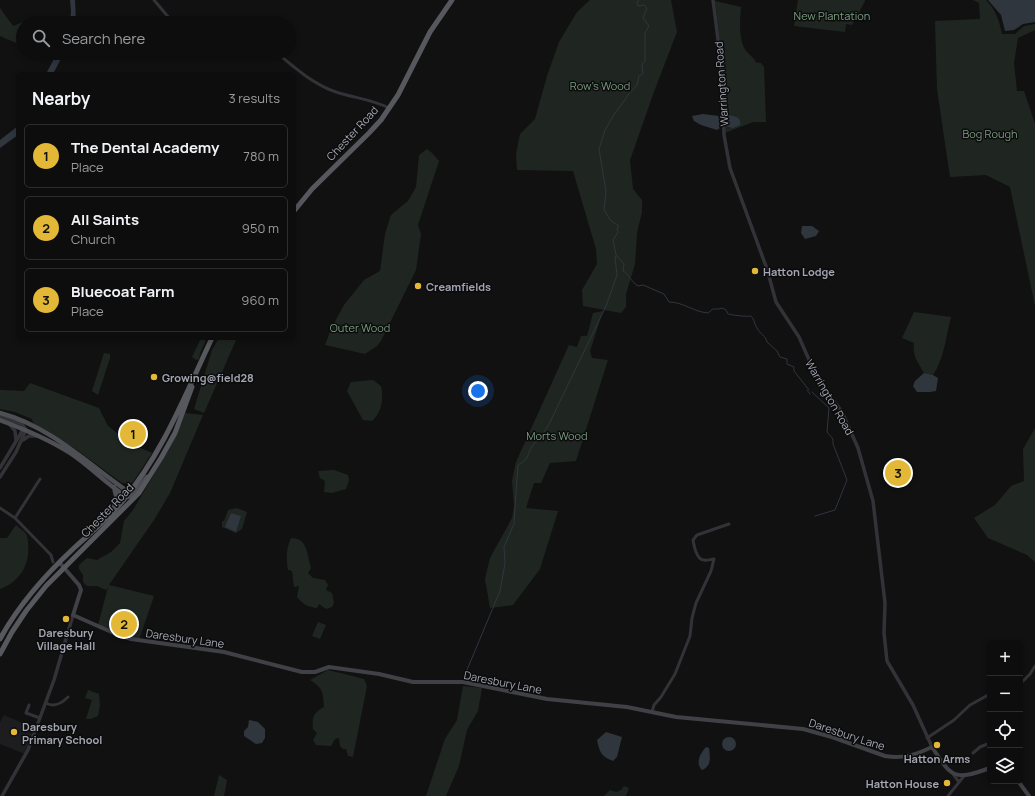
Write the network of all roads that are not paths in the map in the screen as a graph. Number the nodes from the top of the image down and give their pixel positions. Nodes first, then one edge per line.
1 (154, 0) edge
2 (452, 0) edge
3 (713, 0) edge
4 (167, 16) edge
5 (286, 60) edge
6 (389, 108) junction
7 (296, 209) edge
8 (211, 340) edge
9 (201, 362) junction
10 (0, 412) edge
11 (0, 416) edge
12 (0, 420) edge
13 (8, 423) junction
14 (33, 426) junction
15 (25, 429) junction
16 (40, 437) junction
17 (21, 441) junction
18 (16, 442) junction
19 (0, 468) edge
20 (150, 475) junction
21 (0, 477) edge
22 (40, 479) dead end
23 (36, 485) junction
24 (114, 485) junction
25 (136, 485) junction
26 (40, 488) dead end
27 (129, 496) junction
28 (128, 504) junction
29 (0, 508) edge
30 (110, 514) junction
31 (15, 518) junction
32 (728, 524) dead end
33 (56, 562) junction
34 (64, 568) junction
35 (73, 616) junction
36 (0, 639) edge
37 (0, 654) edge
38 (1035, 666) edge
39 (1023, 681) edge
40 (987, 696) edge
41 (68, 697) dead end
42 (46, 703) junction
43 (29, 705) dead end
44 (26, 712) junction
45 (652, 712) junction
46 (24, 718) dead end
47 (40, 718) junction
48 (928, 738) junction
49 (987, 744) edge
50 (932, 747) junction
51 (973, 753) dead end
52 (987, 769) edge
53 (953, 774) junction
54 (964, 776) junction
55 (959, 782) junction
56 (1020, 784) edge
57 (2, 796) edge
58 (948, 796) edge
59 (1029, 796) edge

1 - 4 street
2 - 6 highway, Chester Road
3 - 48 street, Warrington Road
5 - 6 street
6 - 7 highway, Chester Road
8 - 9 highway, Chester Road
9 - 20 highway, Chester Road
9 - 25 highway, Chester Road
10 - 14 main road
11 - 15 street
12 - 13 main road
13 - 15 main road
13 - 18 street
14 - 15 street
14 - 24 main road
15 - 16 main road
15 - 17 street
15 - 18 street
16 - 17 street
16 - 24 main road
17 - 21 street
18 - 19 street
20 - 27 main road
20 - 28 highway, Chester Road
22 - 23 street
23 - 26 street
23 - 31 street
24 - 25 main road
24 - 27 main road
24 - 30 main road
25 - 27 highway, Chester Road
27 - 28 main road
27 - 30 highway, Chester Road
28 - 34 highway, Chester Road
29 - 31 street
30 - 33 highway, Chester Road
31 - 33 street
32 - 45 street
33 - 34 main road
33 - 36 highway, Chester Road
34 - 35 main road
34 - 37 highway, Chester Road
35 - 42 street
35 - 45 main road, Daresbury Lane
38 - 39 street
40 - 48 street
41 - 42 street
42 - 47 street
43 - 44 street
44 - 46 street
44 - 47 street
45 - 50 main road, Daresbury Lane
47 - 57 street
48 - 50 street, Warrington Road
49 - 51 street
50 - 53 main road
52 - 54 main road
53 - 54 main road
53 - 55 street
54 - 55 street
55 - 58 street
56 - 59 main road

